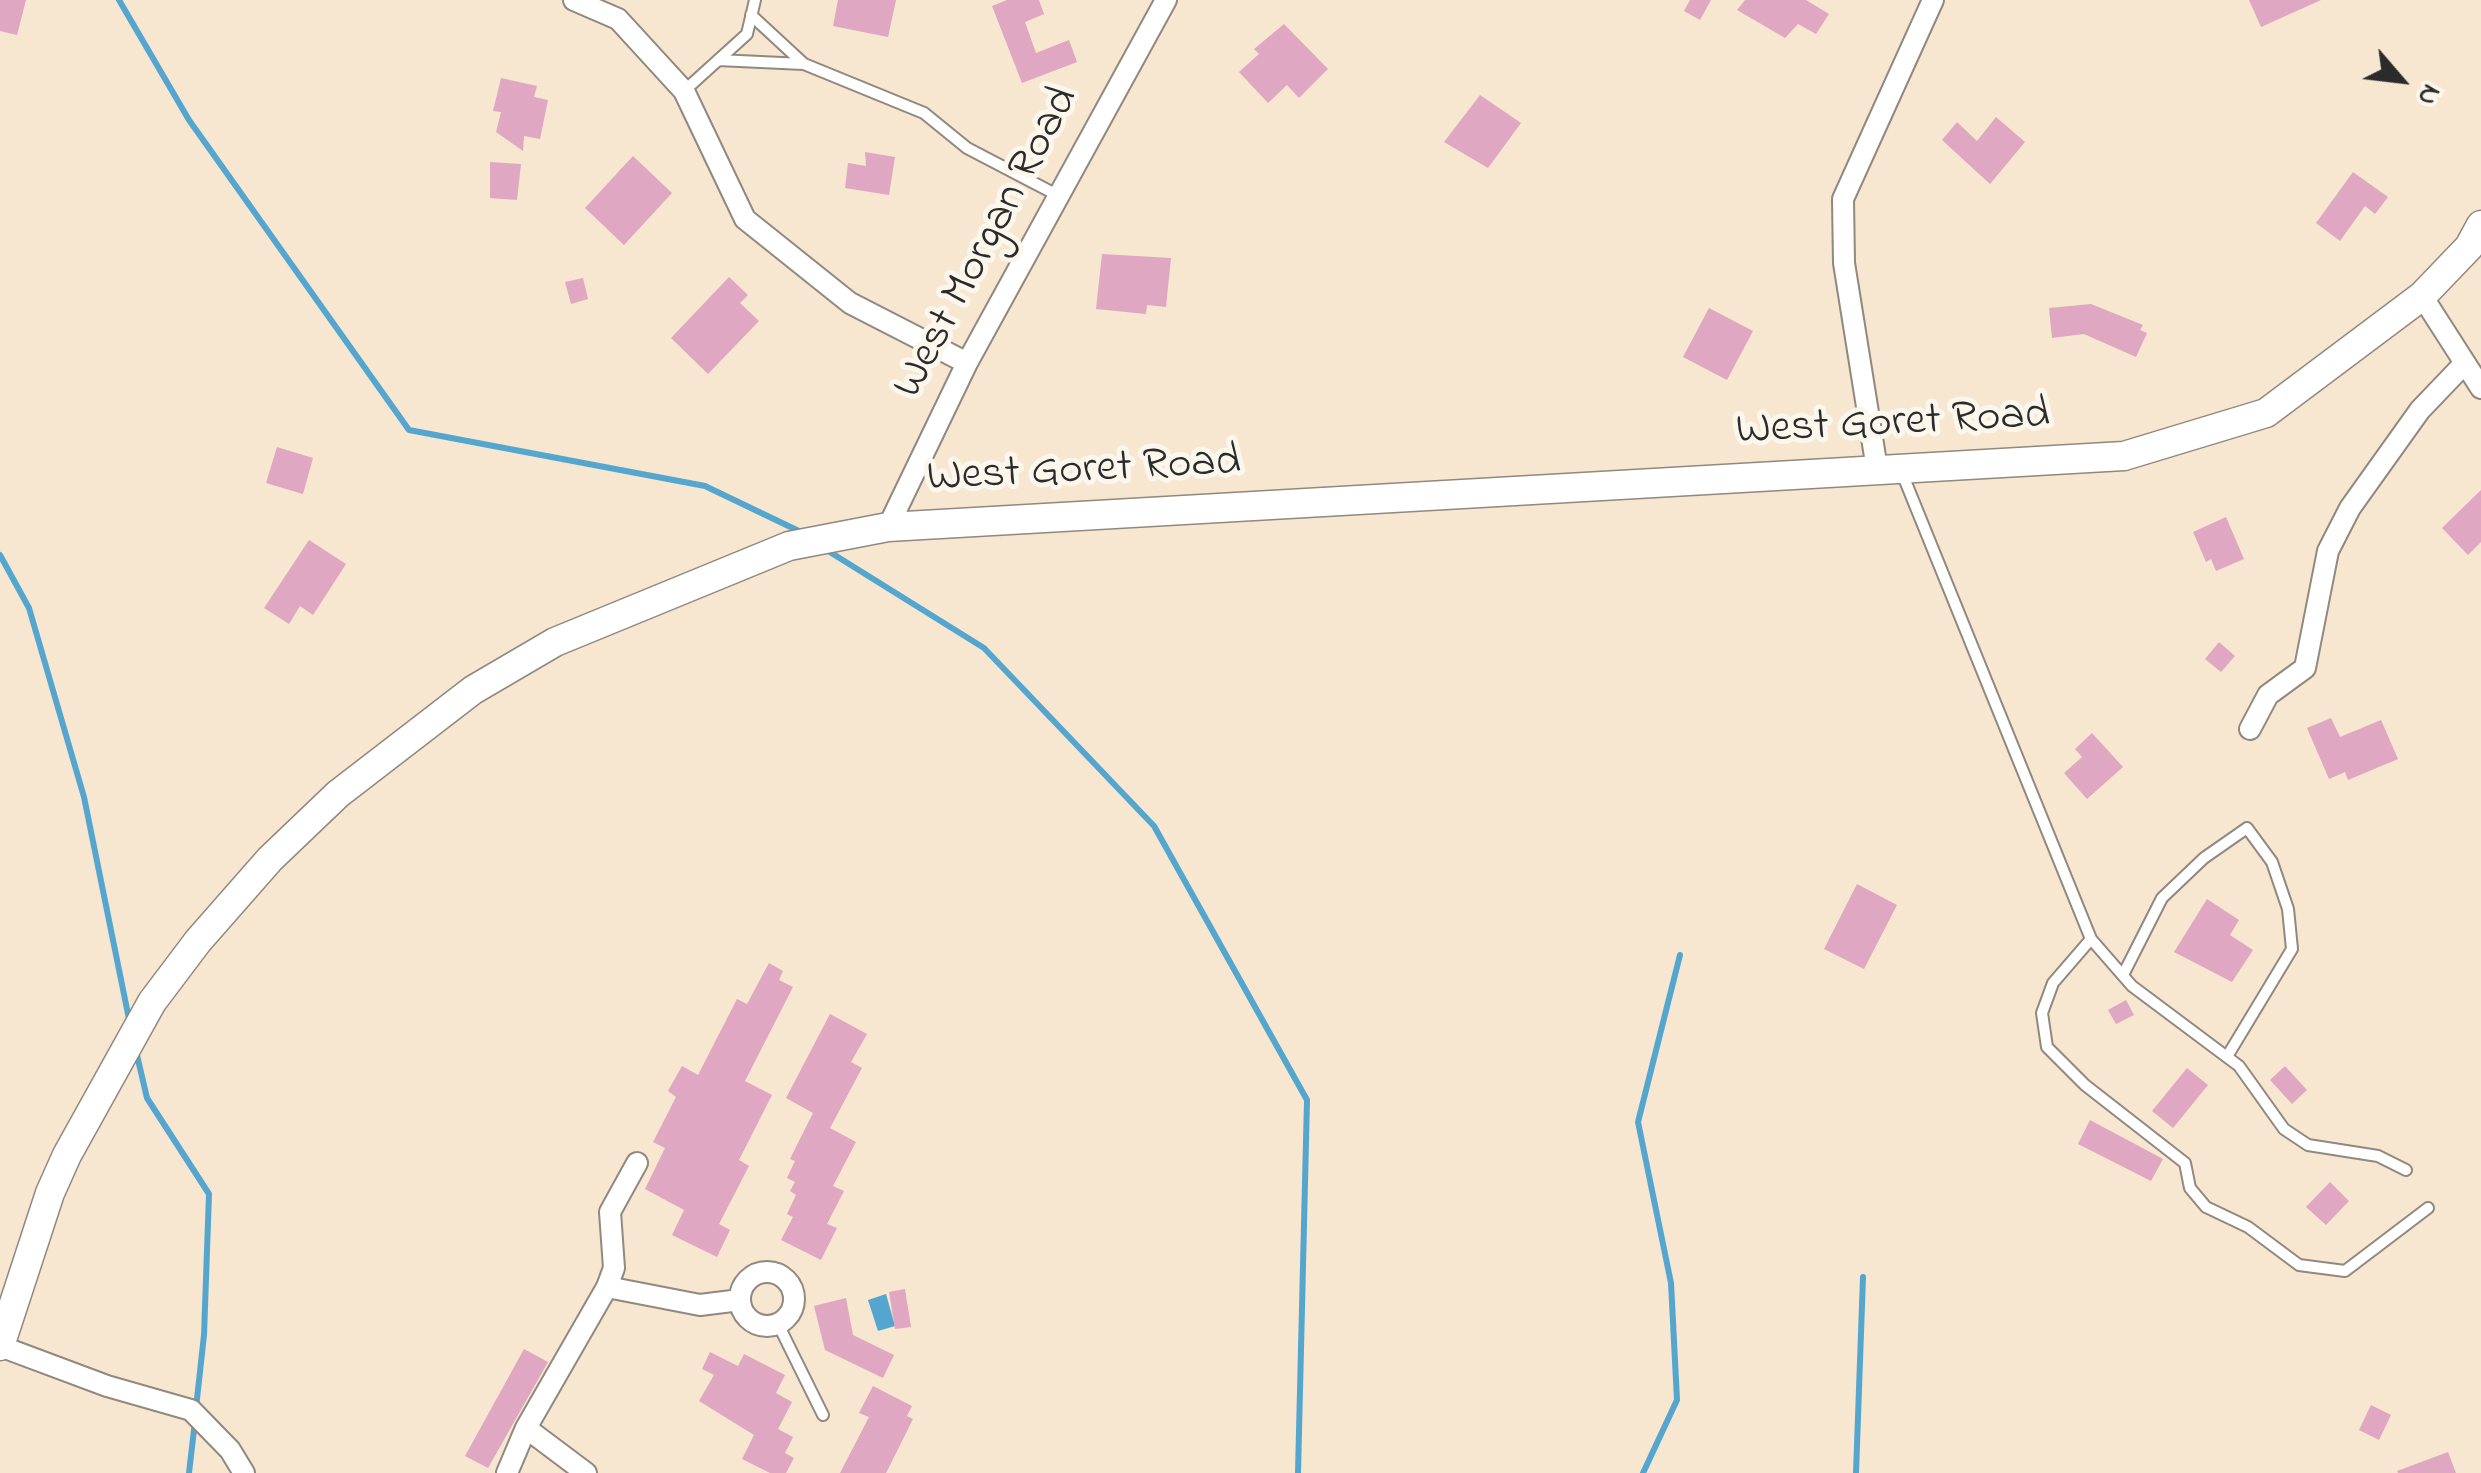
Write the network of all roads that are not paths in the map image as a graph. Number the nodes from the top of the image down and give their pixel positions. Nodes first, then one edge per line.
1 (574, 0) edge
2 (754, 0) edge
3 (1166, 0) edge
4 (1933, 0) edge
5 (751, 14) junction
6 (718, 60) junction
7 (804, 64) junction
8 (684, 90) junction
9 (1059, 196) junction
10 (2481, 225) edge
11 (2422, 296) junction
12 (2465, 363) junction
13 (967, 364) junction
14 (2481, 388) edge
15 (1888, 468) junction
16 (888, 527) junction
17 (2250, 729) dead end
18 (2091, 939) junction
19 (2123, 976) junction
20 (2228, 1055) junction
21 (637, 1163) dead end
22 (2406, 1170) dead end
23 (2428, 1208) dead end
24 (607, 1287) junction
25 (740, 1300) junction
26 (778, 1324) junction
27 (0, 1346) edge
28 (822, 1415) dead end
29 (526, 1428) junction
30 (244, 1473) edge
31 (507, 1473) edge
32 (586, 1473) edge

1 - 8 street
2 - 5 lane
3 - 9 street, West Morgan Road
4 - 15 street
5 - 6 lane
5 - 7 lane
6 - 7 lane
6 - 8 lane
7 - 9 lane
8 - 13 street
9 - 13 street, West Morgan Road
10 - 11 street, West Goret Road
11 - 12 street
11 - 15 street, West Goret Road
12 - 14 street
12 - 17 street
13 - 16 street, West Morgan Road
15 - 16 street, West Goret Road
15 - 18 lane
16 - 27 street, West Goret Road
18 - 19 lane
18 - 23 lane
19 - 20 lane
19 - 20 lane
20 - 22 lane
21 - 24 street
24 - 25 street
24 - 29 street
25 - 26 street
25 - 26 street
26 - 28 lane
27 - 30 street
29 - 31 street
29 - 32 street

